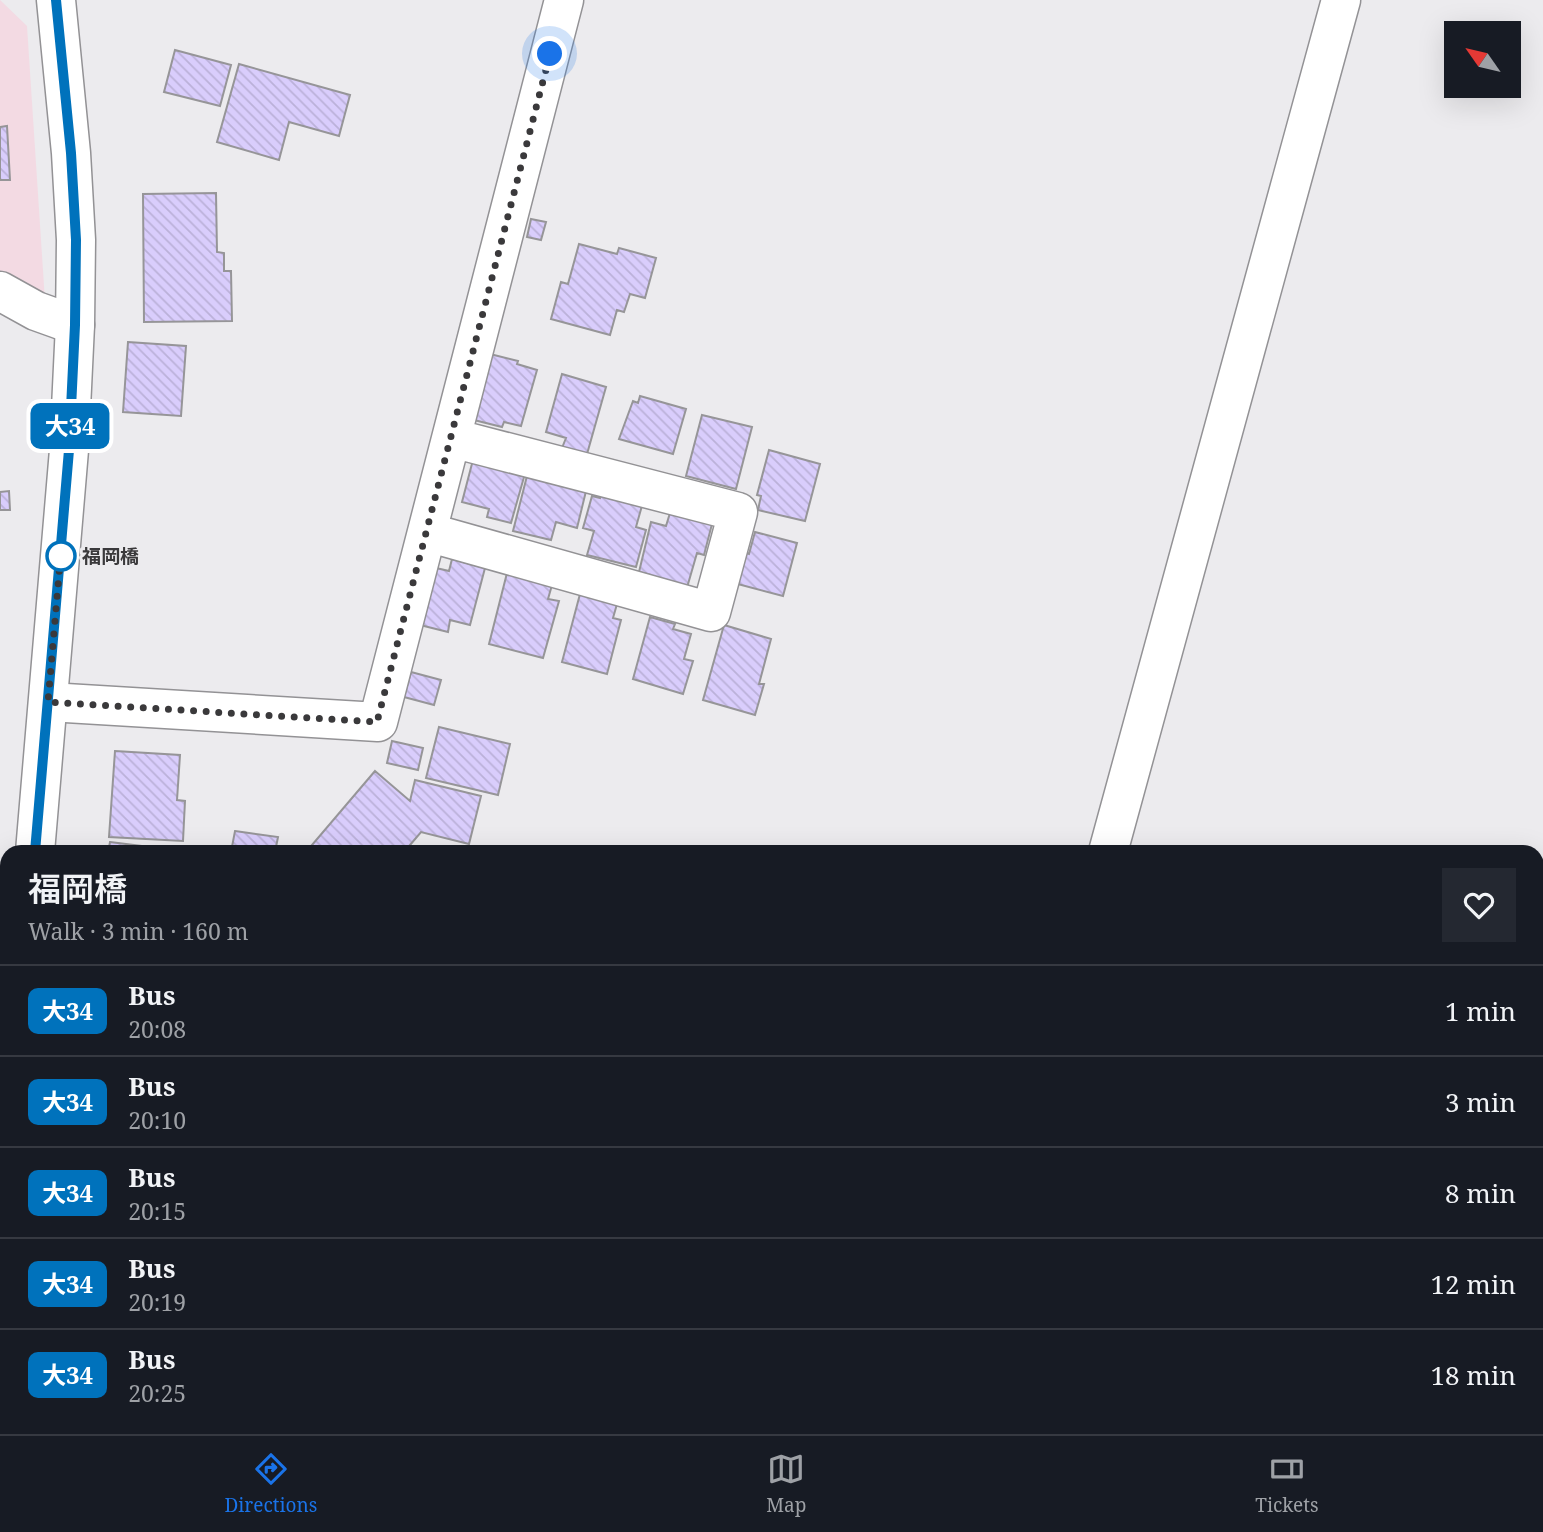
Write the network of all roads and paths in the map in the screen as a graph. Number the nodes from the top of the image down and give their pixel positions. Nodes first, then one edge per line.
1 (56, 0) edge
2 (564, 0) edge
3 (1341, 0) edge
4 (0, 291) edge
5 (75, 325) junction
6 (452, 438) junction
7 (427, 532) junction
8 (48, 702) junction
9 (36, 845) edge
10 (1110, 845) edge

1 - 5 street
2 - 6 street
3 - 10 street
4 - 5 street
5 - 8 street
6 - 7 street
6 - 7 street
7 - 8 street
8 - 9 street

